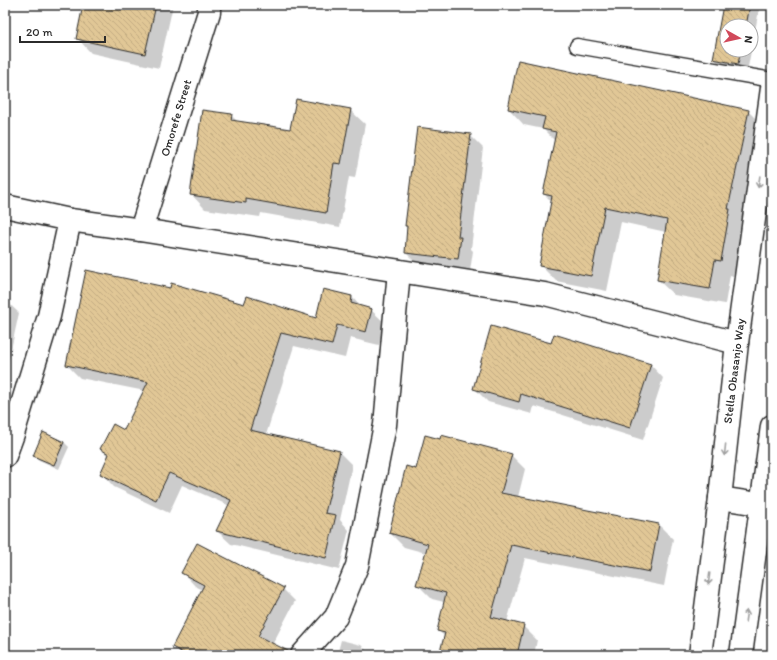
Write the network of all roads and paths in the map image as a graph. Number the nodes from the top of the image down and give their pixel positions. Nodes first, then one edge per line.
1 (209, 5) edge
2 (577, 46) dead end
3 (772, 80) edge
4 (772, 88) edge
5 (5, 206) edge
6 (70, 220) junction
7 (141, 230) junction
8 (399, 271) junction
9 (737, 343) junction
10 (772, 426) edge
11 (5, 456) edge
12 (720, 498) junction
13 (767, 505) edge
14 (302, 655) edge
15 (700, 655) edge
16 (741, 655) edge

1 - 7 street, Omorefe Street
2 - 3 lane
4 -> 9 street, Stella Obasanjo Way
5 - 6 street
6 - 7 street
6 - 11 street
7 - 8 street
8 - 9 street
8 - 14 street
9 -> 12 street, Stella Obasanjo Way
10 - 13 street
12 - 13 street
12 -> 15 street, Stella Obasanjo Way
16 -> 13 street

